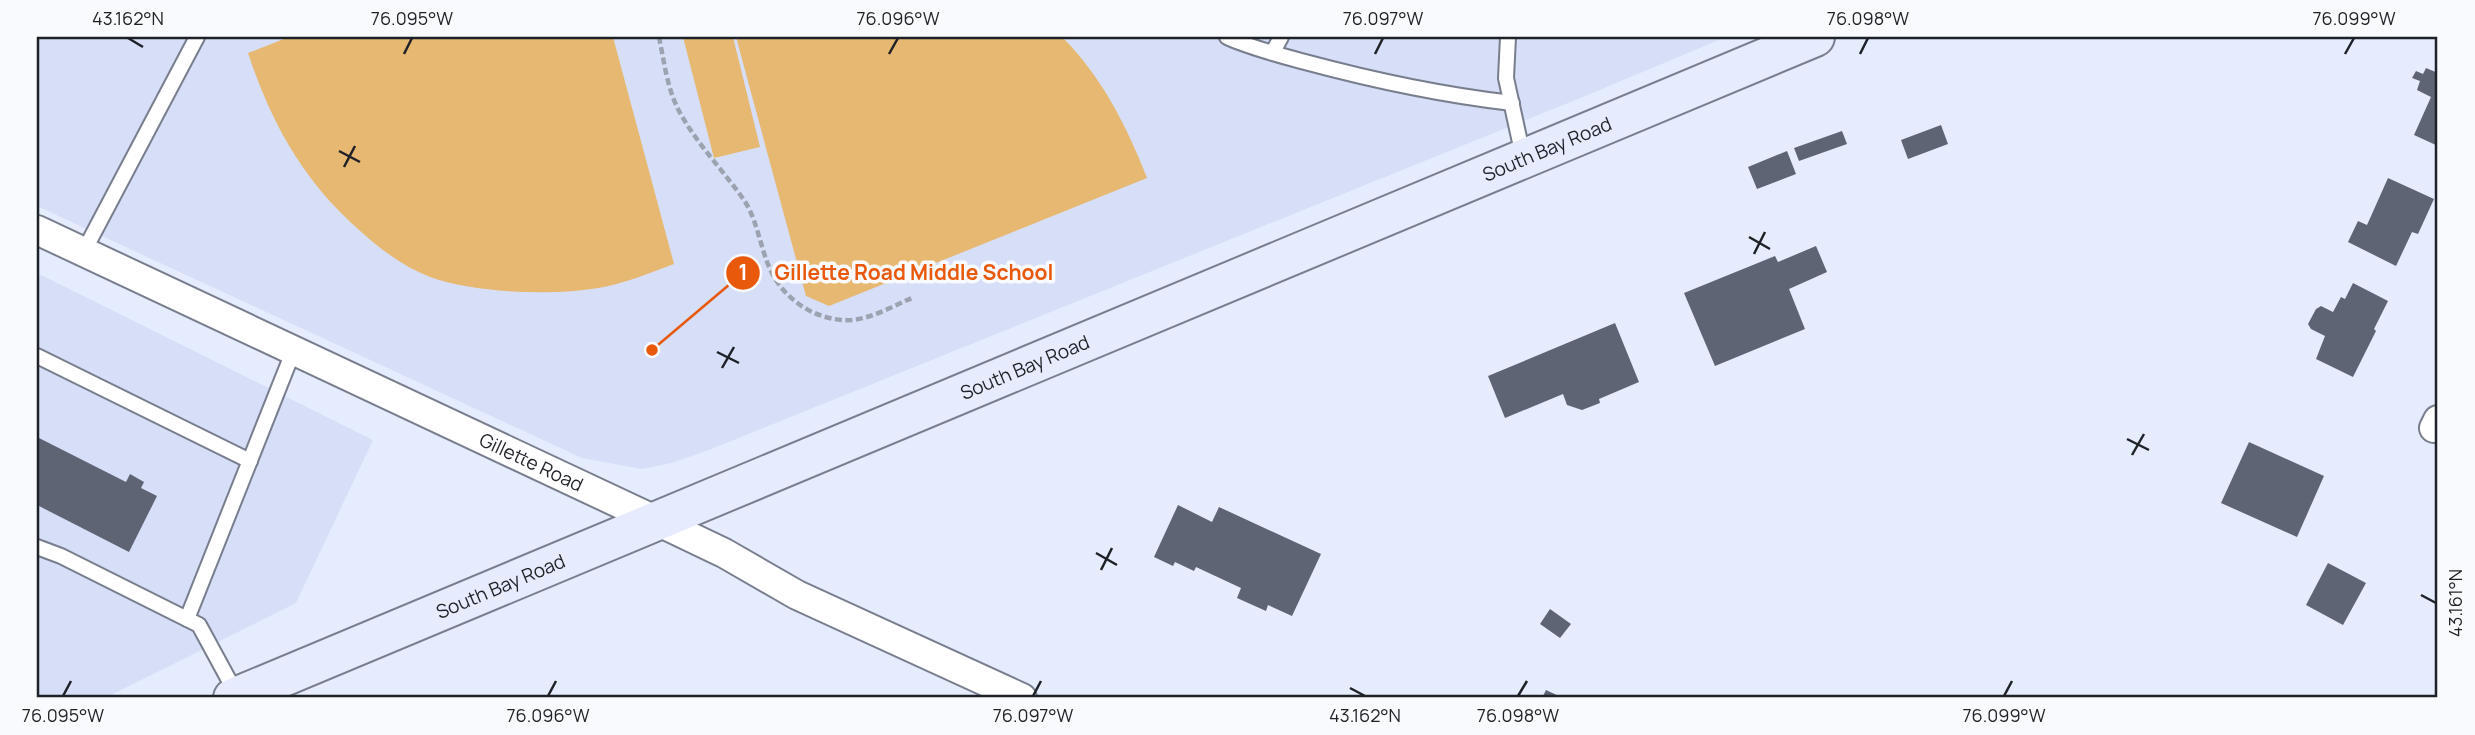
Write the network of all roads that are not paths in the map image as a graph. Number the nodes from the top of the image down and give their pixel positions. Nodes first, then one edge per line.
1 (197, 37) edge
2 (1227, 37) edge
3 (1281, 37) edge
4 (1508, 37) edge
5 (1815, 37) edge
6 (1273, 52) junction
7 (1512, 103) junction
8 (1524, 158) junction
9 (37, 230) edge
10 (83, 253) junction
11 (293, 352) junction
12 (37, 356) edge
13 (250, 461) junction
14 (657, 521) junction
15 (37, 547) edge
16 (187, 619) junction
17 (236, 697) edge
18 (1022, 698) edge

1 - 10 lane
2 - 6 lane
3 - 6 lane
4 - 7 lane
5 - 8 street, South Bay Road
6 - 7 lane
7 - 8 lane
8 - 14 street, South Bay Road
9 - 10 street, Gillette Road
10 - 11 street, Gillette Road
11 - 13 lane
11 - 14 street, Gillette Road
12 - 13 lane
13 - 16 lane
14 - 17 street, South Bay Road
14 - 18 street, Gillette Road
15 - 16 lane
16 - 17 lane

